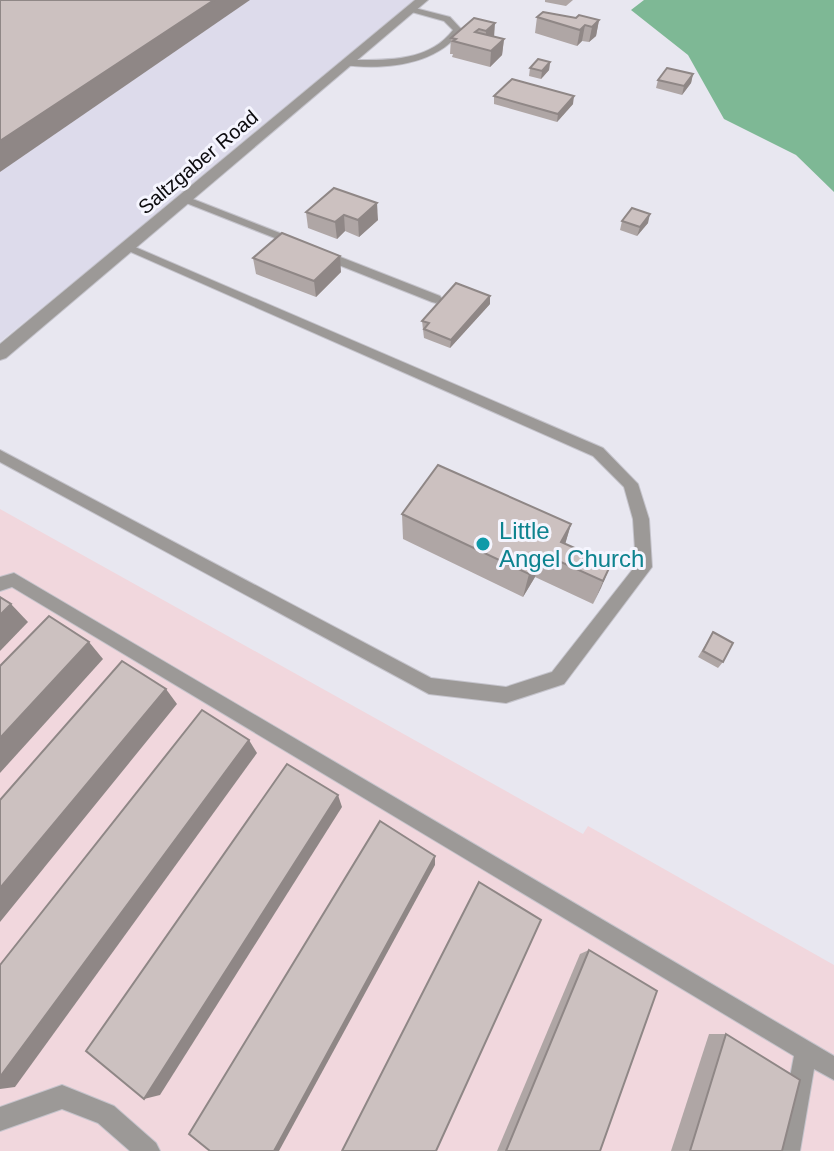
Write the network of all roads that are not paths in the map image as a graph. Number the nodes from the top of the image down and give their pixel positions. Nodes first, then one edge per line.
1 (416, 4) edge
2 (346, 63) junction
3 (185, 199) junction
4 (128, 247) junction
5 (436, 299) dead end
6 (0, 354) edge
7 (0, 455) edge
8 (0, 584) edge
9 (806, 1051) junction
10 (834, 1069) edge
11 (0, 1119) edge
12 (148, 1151) edge
13 (788, 1151) edge

1 - 2 street, Saltzgaber Road
1 - 2 lane
2 - 3 street, Saltzgaber Road
3 - 4 street, Saltzgaber Road
3 - 5 lane
4 - 6 street, Saltzgaber Road
4 - 7 lane
8 - 9 lane
9 - 10 lane
9 - 13 lane
11 - 12 lane

